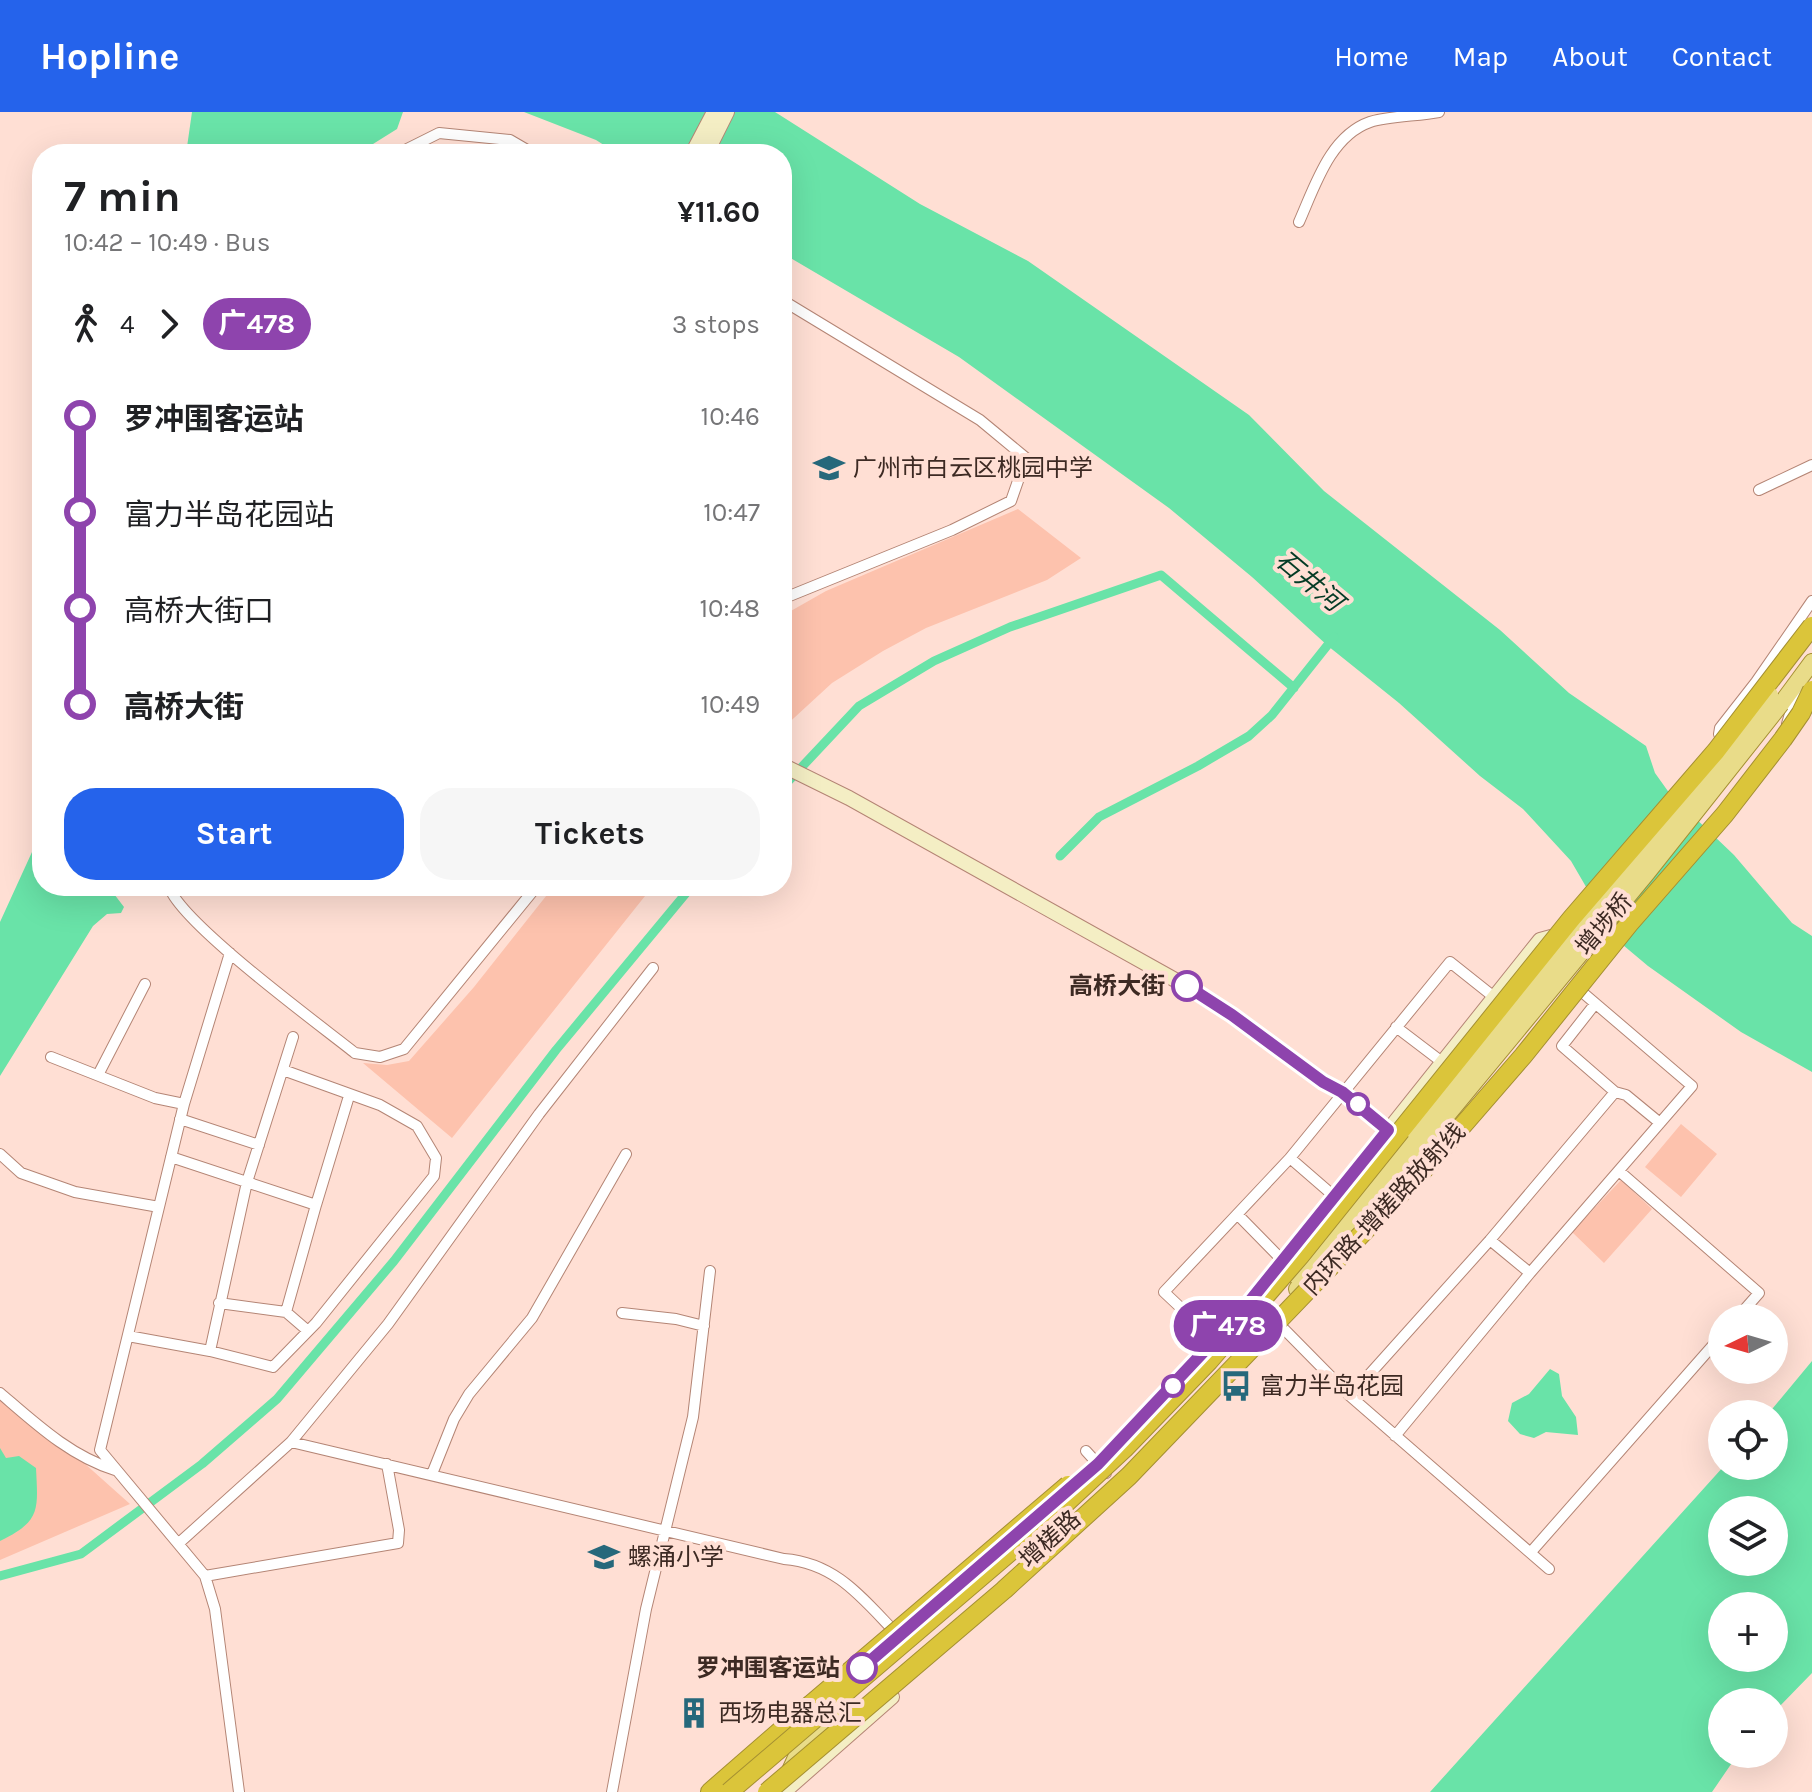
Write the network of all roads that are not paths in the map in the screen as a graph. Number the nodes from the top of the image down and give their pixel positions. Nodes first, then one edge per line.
1 (714, 112) edge
2 (727, 112) edge
3 (1439, 112) edge
4 (417, 144) edge
5 (517, 144) edge
6 (697, 144) edge
7 (711, 144) edge
8 (1299, 222) dead end
9 (792, 306) edge
10 (1812, 465) edge
11 (1759, 490) dead end
12 (792, 595) edge
13 (1812, 601) edge
14 (1812, 626) edge
15 (1812, 638) edge
16 (1812, 653) edge
17 (1812, 662) edge
18 (1806, 684) edge
19 (1812, 697) edge
20 (1775, 699) junction
21 (1801, 713) junction
22 (792, 770) edge
23 (173, 896) edge
24 (529, 896) edge
25 (230, 953) junction
26 (653, 968) dead end
27 (145, 984) dead end
28 (1582, 992) junction
29 (1494, 997) junction
30 (1595, 1004) junction
31 (1480, 1015) junction
32 (1396, 1027) junction
33 (1549, 1034) junction
34 (293, 1037) dead end
35 (1530, 1056) junction
36 (51, 1057) dead end
37 (1442, 1062) junction
38 (283, 1070) junction
39 (98, 1075) junction
40 (1342, 1092) junction
41 (1615, 1092) junction
42 (349, 1096) junction
43 (184, 1104) junction
44 (180, 1119) junction
45 (1660, 1123) junction
46 (1388, 1130) junction
47 (1420, 1137) junction
48 (259, 1145) junction
49 (0, 1154) edge
50 (626, 1154) dead end
51 (171, 1157) junction
52 (1290, 1158) junction
53 (1619, 1171) junction
54 (247, 1182) junction
55 (1382, 1194) junction
56 (1335, 1197) junction
57 (316, 1205) junction
58 (159, 1207) junction
59 (1238, 1215) junction
60 (1370, 1235) junction
61 (1490, 1240) junction
62 (1293, 1265) junction
63 (710, 1271) dead end
64 (1530, 1273) junction
65 (219, 1303) junction
66 (1749, 1304) edge
67 (1242, 1311) junction
68 (286, 1312) junction
69 (622, 1313) dead end
70 (1277, 1321) junction
71 (704, 1326) junction
72 (308, 1331) junction
73 (128, 1336) junction
74 (1239, 1337) junction
75 (1216, 1341) junction
76 (210, 1351) junction
77 (1708, 1351) edge
78 (1230, 1361) junction
79 (1222, 1391) junction
80 (0, 1393) edge
81 (1350, 1396) junction
82 (1395, 1436) junction
83 (1146, 1438) junction
84 (291, 1442) junction
85 (1174, 1442) junction
86 (1086, 1451) dead end
87 (387, 1464) junction
88 (1102, 1469) junction
89 (116, 1470) junction
90 (432, 1474) junction
91 (666, 1529) junction
92 (179, 1543) junction
93 (1531, 1552) junction
94 (1549, 1569) dead end
95 (205, 1576) junction
96 (1015, 1590) junction
97 (977, 1603) junction
98 (928, 1622) junction
99 (899, 1637) junction
100 (828, 1742) junction
101 (798, 1753) junction
102 (763, 1763) junction
103 (730, 1790) edge
104 (239, 1792) edge
105 (612, 1792) edge
106 (710, 1792) edge
107 (758, 1792) edge
108 (767, 1792) edge
109 (781, 1792) edge

1 - 6 street
2 - 7 street
3 - 8 street
4 - 5 street
9 - 12 street
10 - 11 street
13 - 18 street
14 - 83 highway, 内环路-增槎路放射线, bridge
15 - 20 main road
16 - 20 street
17 - 18 main road
18 - 20 main road
18 - 21 highway, 内环路-增槎路放射线, bridge
19 - 21 highway, bridge
20 - 47 main road, 增埗桥, bridge
21 - 100 highway, 内环路-增槎路放射线, bridge
22 - 40 street
23 - 25 street
24 - 25 street
25 - 43 street
26 - 84 street
27 - 39 street
28 - 29 street
28 - 30 street
28 - 33 street
29 - 31 street
29 - 32 street
29 - 33 street
30 - 41 street
30 - 45 street
31 - 35 street
31 - 37 street
32 - 37 street
32 - 40 street
33 - 35 street
34 - 38 street
35 - 60 street
36 - 39 street
37 - 46 street
38 - 42 street
38 - 48 street
39 - 43 street
40 - 46 street
40 - 52 street
41 - 45 street
41 - 61 street
42 - 57 street
42 - 72 street
43 - 44 street
44 - 48 street
44 - 51 street
45 - 53 street
46 - 56 street
47 - 55 main road, 增槎路
47 - 62 main road, 增槎路
48 - 54 street
49 - 58 street
50 - 90 street
51 - 54 street
51 - 58 street
52 - 56 street
52 - 59 street
53 - 64 street
53 - 66 street
54 - 57 street
54 - 65 street
55 - 60 street
55 - 70 main road, 增槎路
56 - 62 street
57 - 68 street
58 - 73 street
59 - 62 street
59 - 75 street
60 - 70 street
61 - 64 street
61 - 81 street
62 - 67 street
62 - 74 main road, 增槎路
63 - 71 street
64 - 82 street
65 - 68 street
65 - 76 street
67 - 74 street
67 - 75 street
68 - 72 street
69 - 71 street
70 - 78 main road, 增槎路
70 - 79 street
70 - 81 street
71 - 91 street
72 - 76 street
73 - 76 street
73 - 89 street
74 - 88 main road, 增槎路
75 - 88 street
77 - 93 street
78 - 79 street
78 - 83 main road, 增槎路
79 - 85 street
80 - 89 street
81 - 82 street
82 - 93 street
83 - 85 street
83 - 97 main road, 增槎路
83 - 103 highway, 增槎路, bridge
83 - 106 highway, bridge
84 - 87 street
84 - 92 street
85 - 96 street
86 - 88 street
87 - 90 street
87 - 95 street
88 - 98 main road, 增槎路
89 - 92 street
90 - 91 street
91 - 99 street
91 - 105 street
92 - 95 street
93 - 94 street
95 - 104 street
96 - 97 street
96 - 109 street
97 - 101 main road, 增槎路
98 - 99 street
98 - 102 main road, 增槎路
99 - 102 street
100 - 108 highway, bridge
100 - 109 highway, bridge
101 - 107 street
101 - 109 main road, 增槎路
102 - 103 main road, 增槎路

